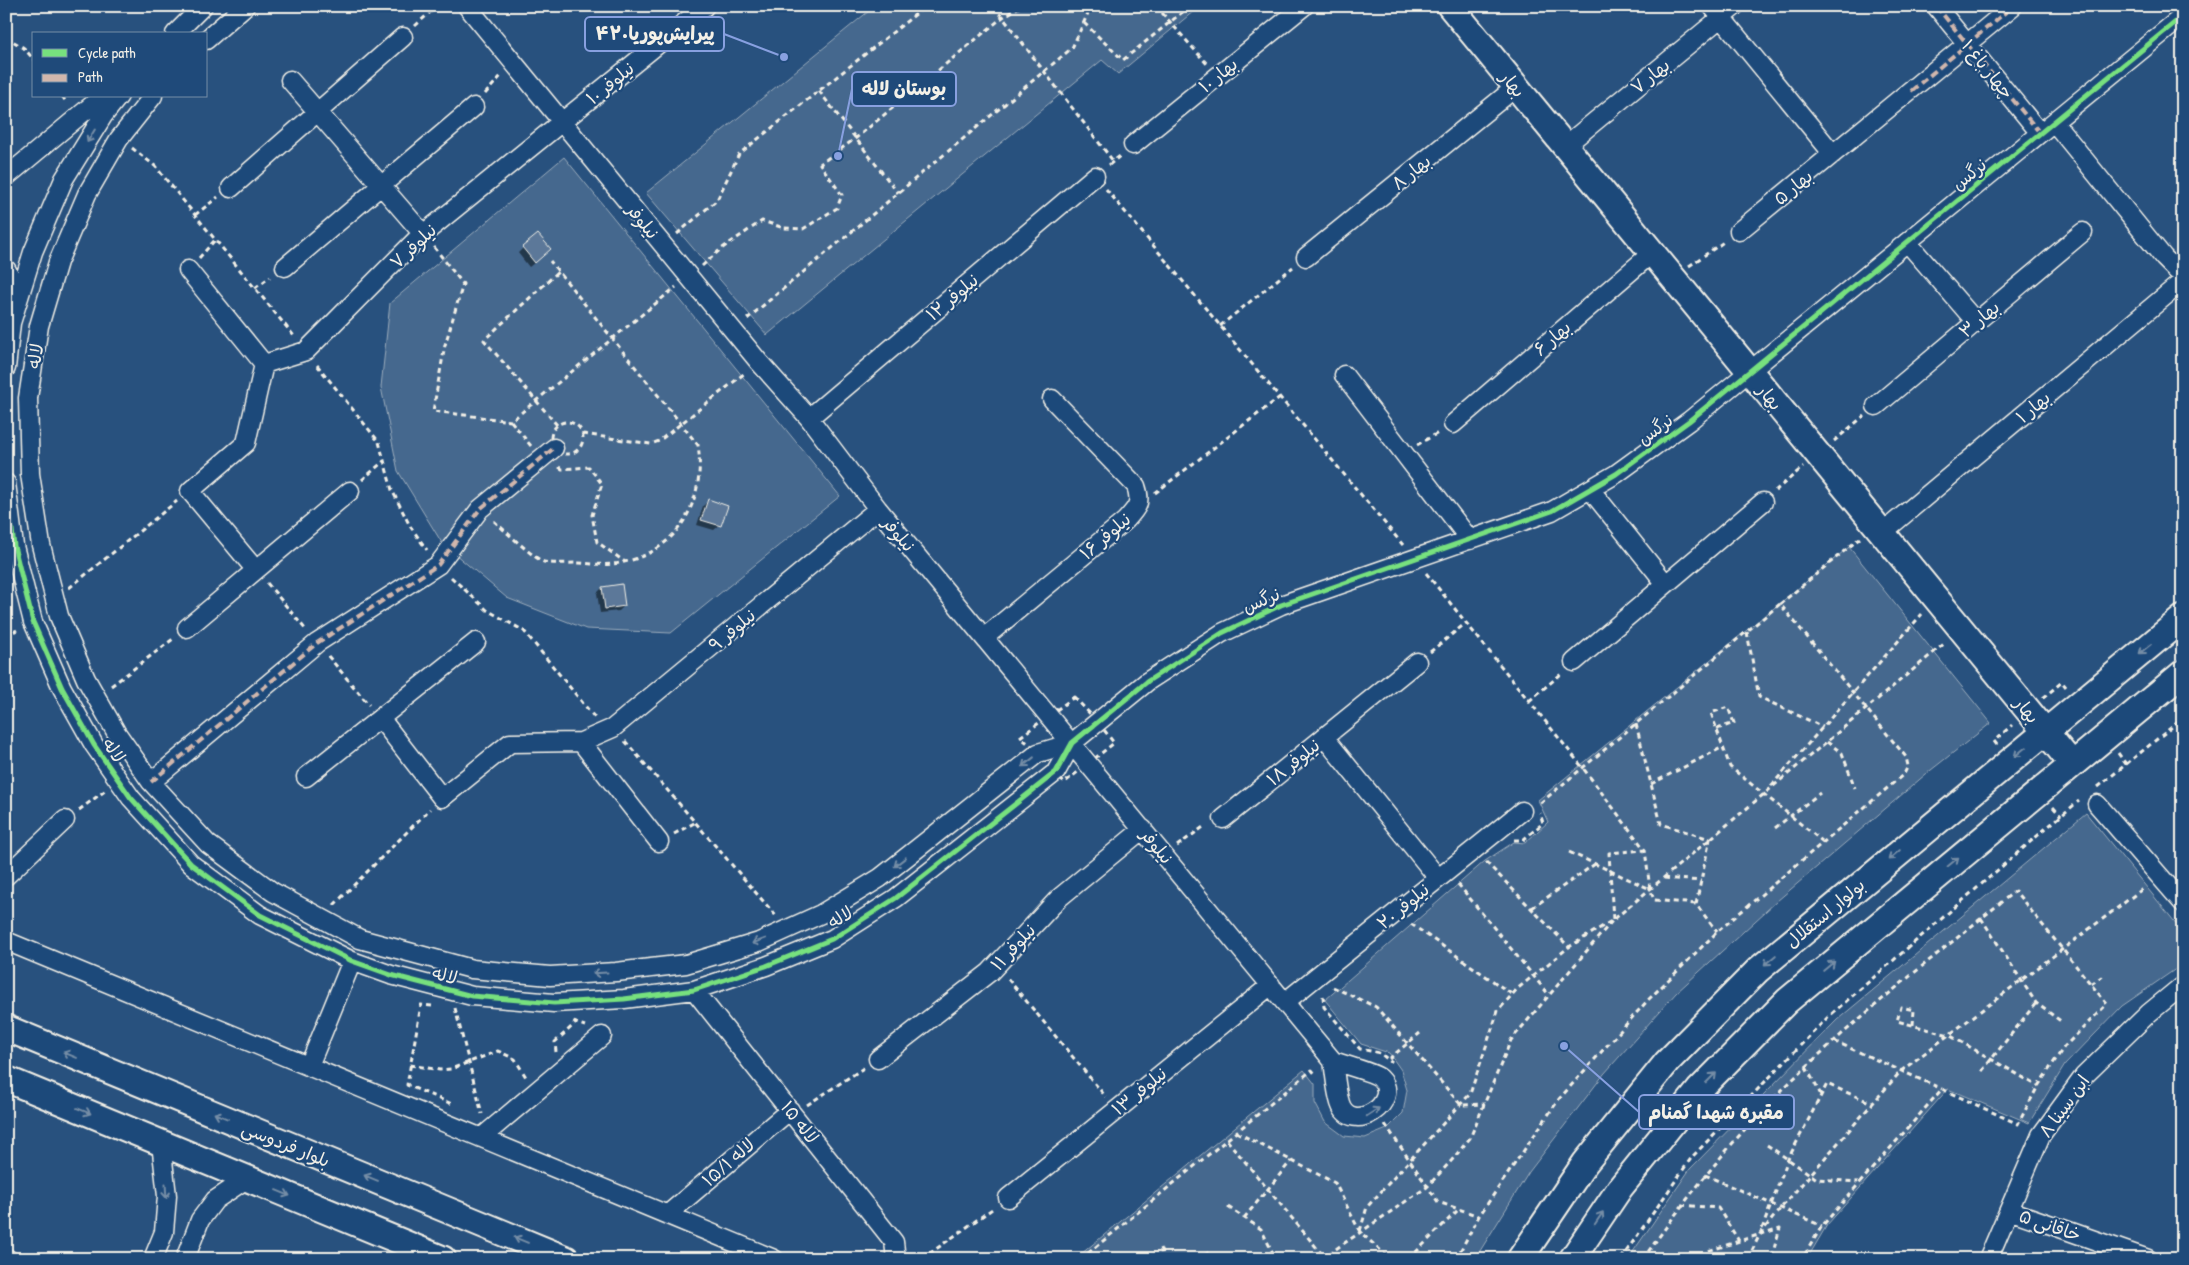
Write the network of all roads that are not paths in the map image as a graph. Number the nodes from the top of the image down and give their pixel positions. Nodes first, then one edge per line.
1 (204, 6) edge
2 (245, 6) edge
3 (705, 6) edge
4 (1304, 6) edge
5 (1450, 6) edge
6 (1735, 6) edge
7 (1936, 6) edge
8 (2013, 6) edge
9 (476, 10) edge
10 (1716, 12) edge
11 (2183, 16) edge
12 (176, 32) edge
13 (403, 37) road end
14 (208, 38) edge
15 (1968, 44) junction
16 (290, 80) dead end
17 (1516, 87) junction
18 (101, 98) edge
19 (117, 98) edge
20 (151, 98) edge
21 (474, 107) road end
22 (318, 112) junction
23 (562, 122) junction
24 (2047, 127) junction
25 (1133, 145) road end
26 (1565, 146) junction
27 (1833, 154) junction
28 (1095, 176) road end
29 (6, 177) edge
30 (381, 185) junction
31 (231, 188) road end
32 (1739, 231) road end
33 (2083, 232) dead end
34 (424, 234) junction
35 (1908, 242) junction
36 (1652, 252) junction
37 (1306, 257) road end
38 (285, 267) dead end
39 (6, 269) edge
40 (188, 270) road end
41 (2183, 271) edge
42 (2183, 281) edge
43 (20, 294) junction
44 (1976, 322) junction
45 (264, 364) junction
46 (6, 368) edge
47 (1750, 372) junction
48 (1344, 375) dead end
49 (1052, 399) dead end
50 (1876, 406) dead end
51 (809, 418) junction
52 (1453, 424) road end
53 (547, 453) road end
54 (6, 483) edge
55 (1590, 489) junction
56 (350, 490) road end
57 (1763, 502) dead end
58 (878, 509) junction
59 (1879, 529) junction
60 (1470, 540) junction
61 (256, 570) junction
62 (1666, 584) junction
63 (2183, 618) edge
64 (188, 628) road end
65 (985, 637) junction
66 (476, 642) dead end
67 (1417, 662) road end
68 (1574, 662) road end
69 (2183, 673) edge
70 (380, 718) junction
71 (2045, 731) junction
72 (1324, 738) junction
73 (581, 742) junction
74 (1072, 743) junction
75 (2072, 764) junction
76 (306, 777) dead end
77 (151, 782) junction
78 (2090, 798) road end
79 (1522, 810) dead end
80 (1223, 819) road end
81 (65, 820) road end
82 (1142, 829) junction
83 (659, 842) road end
84 (6, 876) edge
85 (1438, 878) junction
86 (2183, 903) edge
87 (6, 941) edge
88 (352, 961) junction
89 (1271, 985) junction
90 (2183, 985) edge
91 (694, 990) junction
92 (1285, 1002) junction
93 (6, 1028) edge
94 (602, 1036) dead end
95 (878, 1059) road end
96 (1333, 1061) dead end
97 (309, 1066) junction
98 (6, 1079) edge
99 (790, 1110) junction
100 (481, 1138) junction
101 (161, 1143) junction
102 (248, 1178) junction
103 (1008, 1198) road end
104 (2009, 1210) junction
105 (667, 1215) junction
106 (152, 1257) edge
107 (185, 1259) edge
108 (443, 1259) edge
109 (566, 1259) edge
110 (774, 1259) edge
111 (896, 1259) edge
112 (1520, 1259) edge
113 (1572, 1259) edge
114 (1988, 1259) edge
115 (2148, 1259) edge

1 - 12 street
2 - 14 street
3 - 23 street, نیلوفر ۱۰
4 - 25 street, بهار ۱۰
5 - 17 main road, بهار
6 - 10 street, بهار ۷
7 - 15 street, چهار باغ ۱
8 - 15 street, بهار ۵
9 - 23 street, نیلوفر
10 - 26 street, بهار ۷
10 - 27 street
11 - 24 street, نرگس
13 - 22 street
15 - 24 street, چهار باغ ۱
15 - 27 street, بهار ۵
16 - 22 street
17 - 26 main road, بهار
17 - 37 street, بهار ۸
18 - 29 street
19 -> 43 street, لاله
20 - 77 street, لاله
21 - 30 street
22 - 30 street
22 - 31 street
23 - 34 street, نیلوفر ۷
23 - 51 street, نیلوفر
24 - 35 street, نرگس
24 - 41 street, چهار باغ ۱
26 - 36 main road, بهار
27 - 32 street, بهار ۵
28 - 51 street, نیلوفر ۱۲
30 - 34 street
30 - 38 street
33 - 44 street, بهار ۳
34 - 45 street, نیلوفر ۷
35 - 44 street
35 - 47 street, نرگس
36 - 47 main road, بهار
36 - 52 street, بهار ۶
39 - 43 street
40 - 45 street
42 - 59 street, بهار ۱
43 - 46 street, لاله
44 - 50 street, بهار ۳
45 - 61 street
47 - 55 street, نرگس
47 - 59 main road, بهار
48 - 60 street
49 - 65 street, نیلوفر ۱۶
51 - 58 street, نیلوفر
53 - 77 street
54 - 88 street, لاله
55 - 60 street, نرگس
55 - 62 street
56 - 61 street
57 - 62 street
58 - 65 street, نیلوفر
58 - 73 street, نیلوفر ۹
59 - 71 main road, بهار
60 - 74 street, نرگس
61 - 64 street
62 - 68 street
63 -> 71 main road, بولوار استقلال
65 - 74 street, نیلوفر
66 - 70 street
67 - 72 street, نیلوفر ۱۸
69 - 75 main road
70 - 73 street
70 - 76 street
71 - 75 main road, بهار
71 -> 112 main road, بولوار استقلال
72 - 80 street, نیلوفر ۱۸
72 - 85 street
73 - 83 street
74 -> 77 street, لاله
74 - 82 street, نیلوفر
74 - 91 street, لاله
113 -> 75 main road
78 - 86 street
79 - 85 street, نیلوفر ۲۰
81 - 84 street
82 - 89 street, نیلوفر
82 - 95 street, نیلوفر ۱۱
85 - 92 street, نیلوفر ۲۰
87 - 97 street
88 - 91 street, لاله
88 - 97 street
89 - 92 street, نیلوفر
89 - 103 street, نیلوفر ۱۳
90 - 104 street, ابن سینا ۸
91 - 99 street, لاله ۱۵
92 - 96 street, نیلوفر
109 -> 93 main road, بلوار فردوسی
94 - 100 street
97 - 100 street
98 -> 101 main road
99 - 105 street, لاله ۱۵/۱
99 - 111 street, لاله ۱۵
100 - 105 street
101 - 102 main road
101 -> 106 street
102 - 107 street
102 -> 108 main road
104 - 114 street, ابن سینا ۸
104 - 115 street, خاقانی ۵
105 - 110 street

